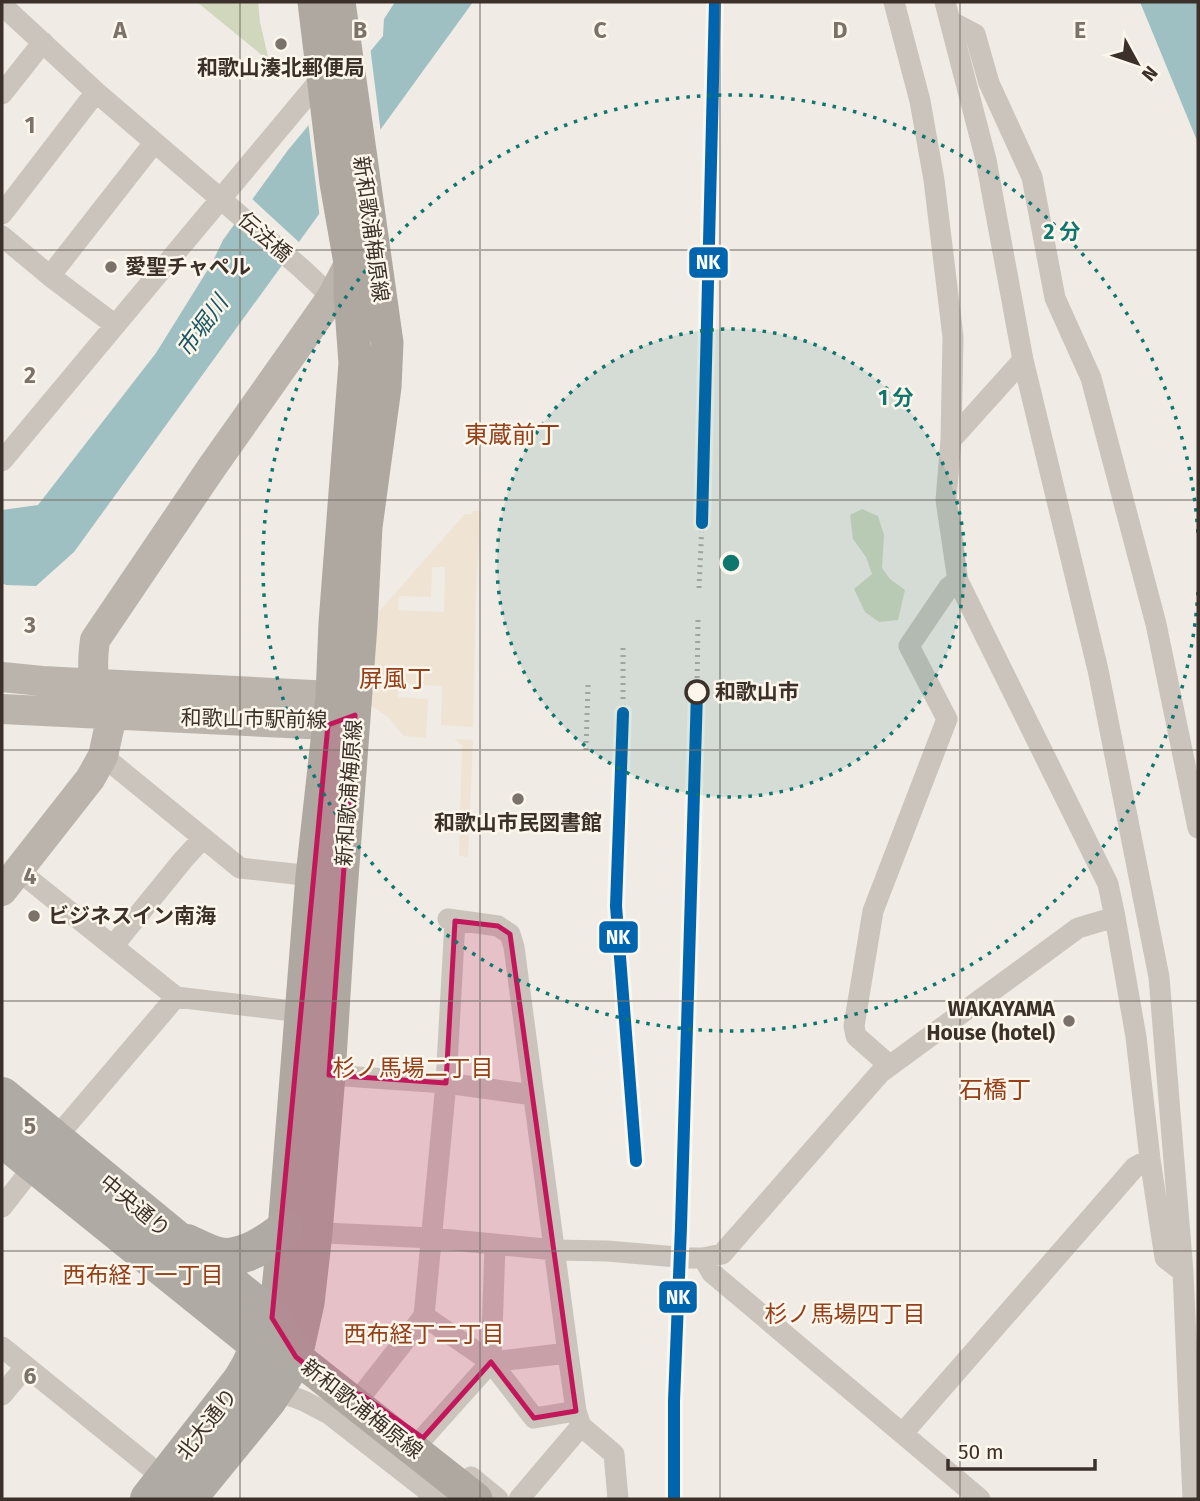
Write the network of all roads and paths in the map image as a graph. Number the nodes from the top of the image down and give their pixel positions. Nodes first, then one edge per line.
1 (314, 2) edge
2 (340, 2) edge
3 (894, 2) edge
4 (2, 5) edge
5 (948, 12) edge
6 (43, 42) junction
7 (331, 72) junction
8 (96, 92) junction
9 (2, 94) edge
10 (154, 143) junction
11 (225, 203) junction
12 (2, 214) edge
13 (371, 228) junction
14 (2, 236) edge
15 (349, 262) junction
16 (50, 276) junction
17 (341, 296) junction
18 (115, 325) junction
19 (1023, 360) junction
20 (951, 440) junction
21 (2, 461) edge
22 (958, 581) junction
23 (3, 676) edge
24 (94, 683) junction
25 (2, 709) edge
26 (338, 712) junction
27 (113, 715) junction
28 (103, 756) junction
29 (1198, 828) edge
30 (203, 838) junction
31 (312, 876) junction
32 (10, 881) edge
33 (1115, 917) junction
34 (113, 946) junction
35 (176, 997) junction
36 (300, 1012) junction
37 (890, 1065) junction
38 (329, 1075) junction
39 (446, 1083) junction
40 (533, 1095) junction
41 (2, 1096) edge
42 (2, 1138) edge
43 (46, 1152) junction
44 (1150, 1159) junction
45 (2, 1206) edge
46 (300, 1231) junction
47 (170, 1235) junction
48 (432, 1238) junction
49 (495, 1245) junction
50 (555, 1250) junction
51 (703, 1258) junction
52 (1183, 1272) junction
53 (424, 1316) junction
54 (276, 1341) junction
55 (2, 1347) edge
56 (568, 1353) junction
57 (491, 1362) junction
58 (26, 1366) junction
59 (275, 1390) junction
60 (349, 1392) junction
61 (2, 1395) edge
62 (579, 1418) junction
63 (904, 1433) junction
64 (424, 1438) junction
65 (167, 1493) edge
66 (438, 1499) edge
67 (476, 1499) edge
68 (498, 1499) edge
69 (519, 1499) edge
70 (618, 1499) edge
71 (980, 1499) edge
72 (1193, 1499) edge

1 - 7 main road, 新和歌浦梅原線
2 - 7 main road, 新和歌浦梅原線
3 - 20 street
4 - 6 street, 伝法橋
5 - 19 street
5 - 29 street
6 - 8 street, 伝法橋
6 - 9 street
7 - 11 street
7 - 13 main road, 新和歌浦梅原線
7 - 15 main road, 新和歌浦梅原線
8 - 10 street, 伝法橋
8 - 12 street
10 - 11 street, 伝法橋
10 - 16 street
11 - 17 street, 伝法橋
11 - 18 street
13 - 15 street
13 - 26 main road, 新和歌浦梅原線
14 - 16 street
15 - 17 main road, 新和歌浦梅原線
16 - 18 street
17 - 24 street
17 - 26 main road, 新和歌浦梅原線
18 - 21 street
19 - 20 street
19 - 52 street
20 - 22 street
22 - 33 street
22 - 37 street
23 - 24 street, 和歌山市駅前線
24 - 26 street, 和歌山市駅前線
24 - 27 street
25 - 27 street, 和歌山市駅前線
26 - 27 street, 和歌山市駅前線
26 - 31 main road, 新和歌浦梅原線
26 - 38 main road, 新和歌浦梅原線
27 - 28 street
28 - 30 street
28 - 32 street
30 - 31 street
30 - 34 street
31 - 36 main road, 新和歌浦梅原線
32 - 34 street
33 - 37 street
33 - 44 street
34 - 35 street
35 - 36 street
35 - 43 street
36 - 46 main road, 新和歌浦梅原線
37 - 51 street
38 - 39 street
38 - 46 main road, 新和歌浦梅原線
39 - 40 street
39 - 40 street
39 - 48 street
40 - 50 street
41 - 43 highway, 中央通り
42 - 43 highway, 中央通り
43 - 45 street
43 - 47 highway, 中央通り
43 - 54 highway, 中央通り
44 - 52 street
44 - 63 street
46 - 47 highway
46 - 48 street
46 - 54 main road, 新和歌浦梅原線
46 - 54 main road, 新和歌浦梅原線
47 - 54 highway, 中央通り
48 - 49 street
48 - 53 street
49 - 50 street
49 - 57 street
50 - 51 street
50 - 56 street
51 - 63 street
52 - 72 street
53 - 57 street
53 - 60 street
54 - 59 highway, 北大通り
54 - 60 main road, 新和歌浦梅原線
54 - 65 highway, 北大通り
55 - 58 street
56 - 57 street
56 - 62 street
57 - 62 street
57 - 64 street
58 - 61 street
58 - 65 street
59 - 65 highway, 北大通り
59 - 66 street
60 - 64 street
60 - 67 main road, 新和歌浦梅原線
62 - 69 street
62 - 70 street
63 - 71 street
64 - 68 street

